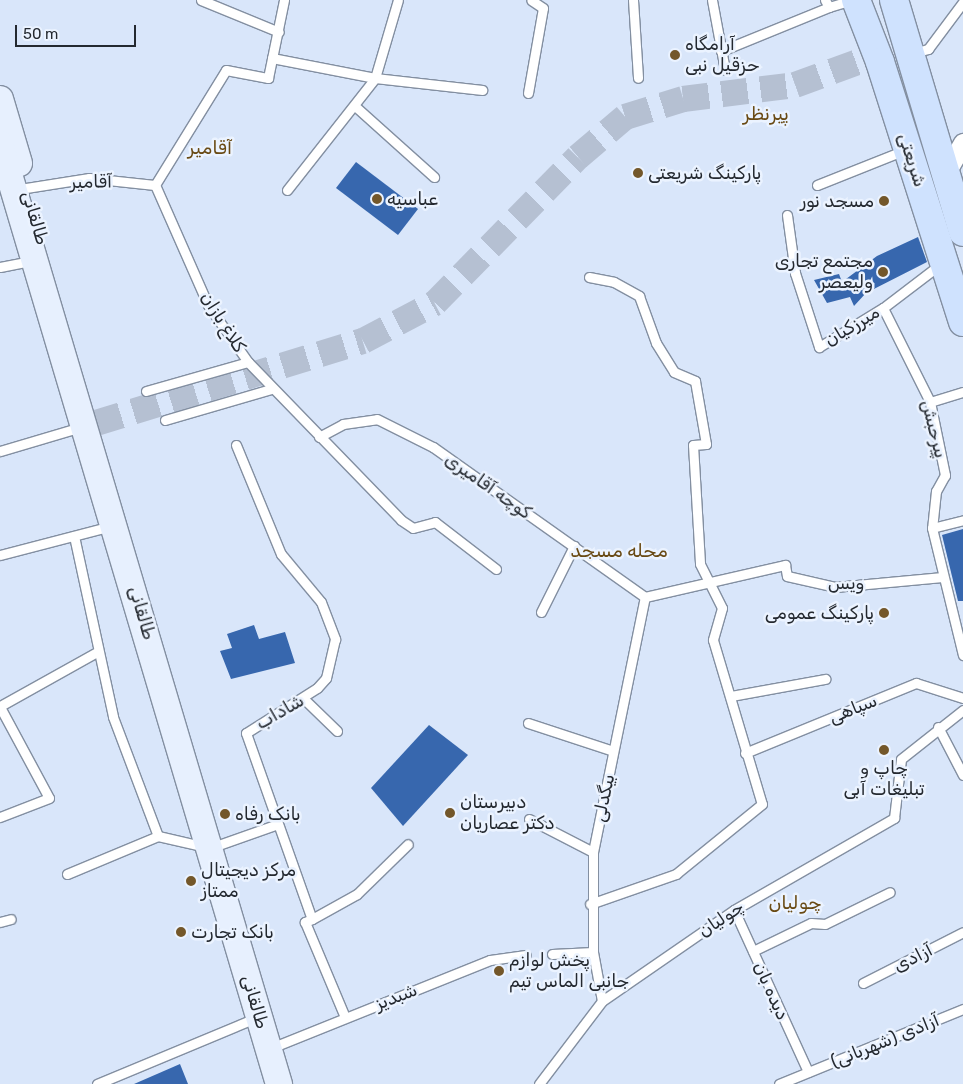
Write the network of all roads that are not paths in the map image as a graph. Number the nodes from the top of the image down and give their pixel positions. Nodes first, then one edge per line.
1 (201, 0) edge
2 (284, 0) edge
3 (398, 0) edge
4 (531, 0) edge
5 (633, 0) edge
6 (712, 0) edge
7 (852, 0) edge
8 (856, 0) edge
9 (869, 0) edge
10 (880, 0) edge
11 (894, 0) edge
12 (963, 2) edge
13 (827, 3) edge
14 (279, 32) junction
15 (721, 51) junction
16 (908, 54) junction
17 (272, 58) junction
18 (880, 62) junction
19 (725, 70) dead end
20 (375, 78) junction
21 (638, 78) dead end
22 (482, 90) dead end
23 (528, 93) dead end
24 (0, 99) edge
25 (356, 107) junction
26 (963, 143) edge
27 (0, 144) edge
28 (908, 149) junction
29 (945, 174) junction
30 (434, 177) dead end
31 (817, 185) dead end
32 (155, 186) junction
33 (26, 188) junction
34 (288, 190) dead end
35 (787, 216) dead end
36 (963, 232) edge
37 (34, 260) junction
38 (944, 262) junction
39 (0, 267) edge
40 (589, 277) dead end
41 (883, 308) junction
42 (963, 322) edge
43 (248, 362) junction
44 (271, 389) junction
45 (146, 391) dead end
46 (963, 392) edge
47 (930, 402) junction
48 (165, 420) dead end
49 (90, 425) junction
50 (318, 438) junction
51 (236, 445) dead end
52 (0, 451) edge
53 (963, 520) edge
54 (116, 525) junction
55 (932, 528) junction
56 (74, 536) junction
57 (574, 546) junction
58 (0, 555) edge
59 (496, 569) dead end
60 (943, 576) junction
61 (710, 581) junction
62 (645, 597) junction
63 (542, 612) dead end
64 (97, 652) junction
65 (963, 655) edge
66 (825, 679) dead end
67 (731, 696) junction
68 (963, 698) edge
69 (304, 699) junction
70 (1, 706) edge
71 (963, 710) edge
72 (528, 722) dead end
73 (938, 727) junction
74 (337, 730) dead end
75 (613, 751) junction
76 (745, 752) junction
77 (963, 775) edge
78 (0, 817) edge
79 (529, 819) dead end
80 (275, 825) junction
81 (158, 836) junction
82 (408, 844) dead end
83 (210, 848) junction
84 (593, 852) junction
85 (67, 874) dead end
86 (890, 892) dead end
87 (590, 904) junction
88 (734, 910) junction
89 (11, 919) dead end
90 (312, 920) junction
91 (0, 922) edge
92 (963, 932) edge
93 (753, 951) junction
94 (593, 952) junction
95 (552, 954) dead end
96 (526, 955) dead end
97 (863, 983) dead end
98 (602, 1001) junction
99 (963, 1009) edge
100 (259, 1017) junction
101 (345, 1017) junction
102 (269, 1050) junction
103 (808, 1072) junction
104 (96, 1084) edge
105 (279, 1084) edge
106 (539, 1084) edge
107 (779, 1084) edge

1 - 14 lane
2 - 14 lane
3 - 20 lane
4 - 23 lane
5 - 21 lane
6 - 15 lane
7 - 13 lane
8 - 18 main road, شریعتی
9 - 18 main road
10 - 16 main road
11 - 16 main road, شریعتی
12 - 16 lane
13 - 15 lane
14 - 17 lane
15 - 19 lane
16 - 29 main road, شریعتی
17 - 20 lane
17 - 32 lane
18 - 28 main road, شریعتی
20 - 22 lane
20 - 25 lane
24 - 33 main road, طالقانی
25 - 30 lane
25 - 34 lane
26 - 29 street
27 - 37 main road, طالقانی
28 - 31 lane
28 - 38 main road, شریعتی
29 - 36 main road, شریعتی
32 - 33 lane, آقامیر
32 - 43 lane, کلاغ بازان
33 - 49 main road, طالقانی
35 - 41 lane, میرزکیان
37 - 39 lane
37 - 49 main road, طالقانی
38 - 41 lane, میرزکیان
38 - 42 main road, شریعتی
40 - 61 lane
41 - 47 lane, پیرحبش
43 - 44 lane
43 - 45 lane, کلاغ بازان
44 - 48 lane
44 - 50 lane
46 - 47 lane
47 - 55 lane, پیرحبش
49 - 52 lane
49 - 54 main road, طالقانی
50 - 57 lane, کوچه آقامیری
50 - 59 lane
51 - 69 lane, شاداب
53 - 55 lane
54 - 56 lane
54 - 83 main road, طالقانی
55 - 60 lane
56 - 58 lane
56 - 64 lane
57 - 62 lane, کوچه آقامیری
57 - 63 lane
60 - 61 lane, ویس
60 - 65 lane
61 - 62 lane
61 - 67 lane
62 - 75 lane, بیگدلی
64 - 70 lane
64 - 81 lane
66 - 67 lane
67 - 76 lane
68 - 76 lane, سپاهی
69 - 74 lane
69 - 80 lane, شاداب
70 - 78 lane
71 - 73 lane, چولیان
72 - 75 lane
73 - 77 lane
73 - 88 lane, چولیان
75 - 84 lane, بیگدلی
76 - 87 lane
79 - 84 lane
80 - 83 lane
80 - 90 lane, شاداب
81 - 83 lane
81 - 85 lane
82 - 90 lane
83 - 100 main road, طالقانی
84 - 87 lane, بیگدلی
86 - 93 lane
87 - 94 lane, بیگدلی
88 - 93 lane, دیده بان
88 - 98 lane, چولیان
89 - 91 lane
90 - 101 lane, شاداب
92 - 97 lane, آزادی
93 - 103 lane, دیده بان
94 - 95 lane
94 - 98 lane, بیگدلی
96 - 101 lane, شبدیز
98 - 106 lane, چولیان
99 - 103 lane, آزادی (شهربانی)
100 - 102 main road, طالقانی
100 - 104 lane
101 - 102 lane, شبدیز
102 - 105 main road, طالقانی
103 - 107 lane, آزادی (شهربانی)

